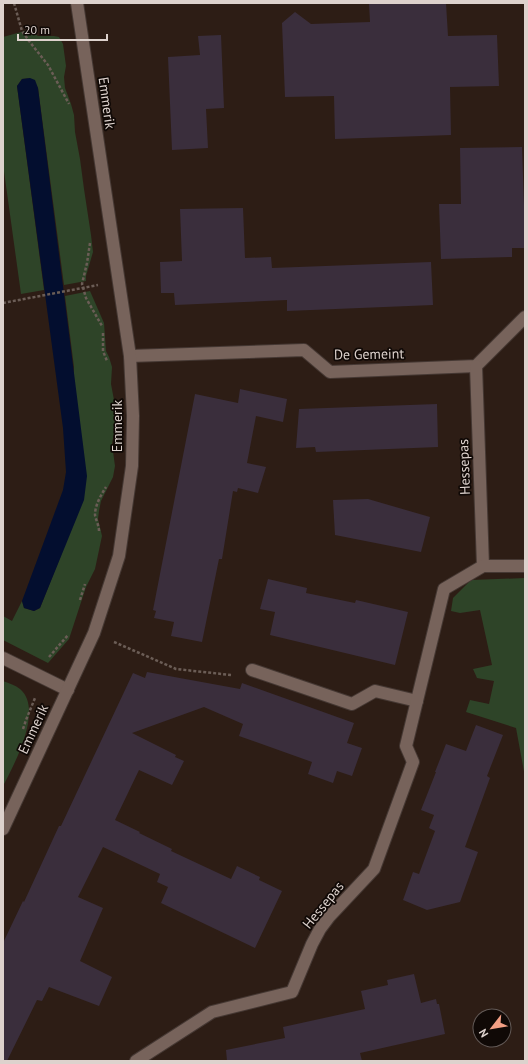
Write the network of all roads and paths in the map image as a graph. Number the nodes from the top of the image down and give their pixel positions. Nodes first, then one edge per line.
1 (14, 3) edge
2 (77, 3) edge
3 (70, 106) dead end
4 (90, 239) dead end
5 (77, 289) dead end
6 (3, 303) edge
7 (525, 318) edge
8 (130, 356) junction
9 (109, 365) dead end
10 (476, 366) junction
11 (107, 485) dead end
12 (100, 537) dead end
13 (483, 566) junction
14 (525, 566) edge
15 (85, 583) dead end
16 (78, 606) dead end
17 (70, 629) dead end
18 (94, 633) junction
19 (3, 658) edge
20 (252, 670) joint
21 (39, 675) junction
22 (68, 690) junction
23 (417, 701) junction
24 (3, 829) edge
25 (136, 1061) edge

1 - 3 path
2 - 8 street, Emmerik
4 - 9 path
5 - 6 path
7 - 10 street
8 - 10 street, De Gemeint
8 - 18 street, Emmerik
10 - 13 street, Hessepas
11 - 12 path
13 - 14 street
13 - 23 street, Hessepas
15 - 16 path
17 - 21 path
18 - 20 path
18 - 22 street, Emmerik
19 - 21 street
20 - 23 street
21 - 22 street
22 - 24 street, Emmerik
23 - 25 street, Hessepas

